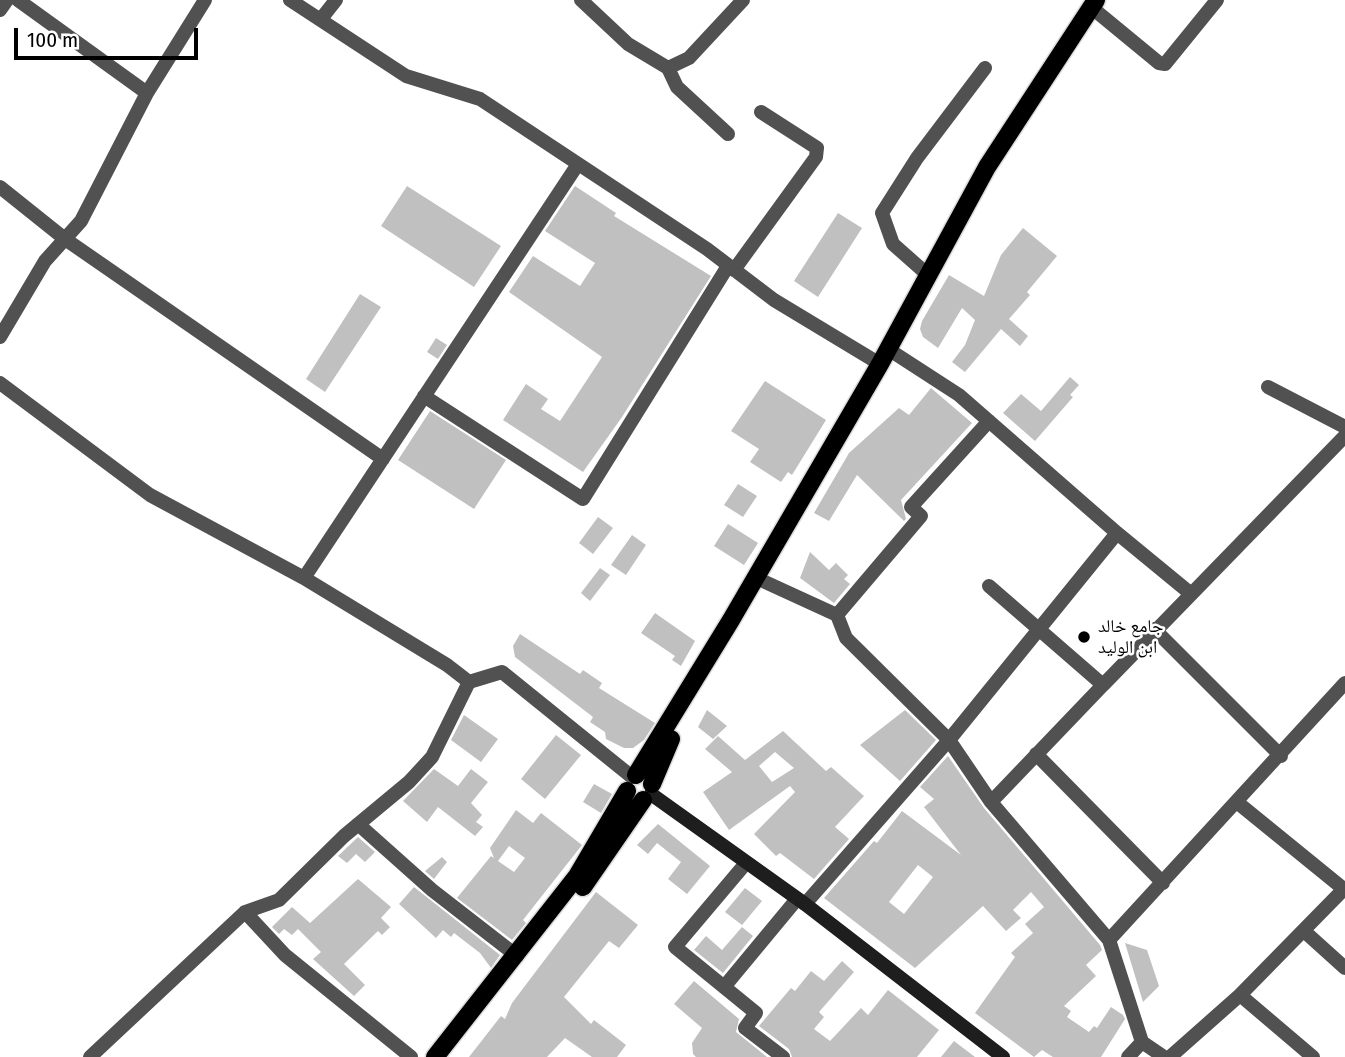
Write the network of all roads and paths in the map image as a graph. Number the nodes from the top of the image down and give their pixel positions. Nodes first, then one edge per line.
1 (7, 0) edge
2 (18, 0) edge
3 (205, 0) edge
4 (290, 0) edge
5 (336, 0) edge
6 (581, 0) edge
7 (743, 0) edge
8 (1217, 0) edge
9 (1093, 4) edge
10 (0, 10) edge
11 (321, 19) junction
12 (668, 68) junction
13 (985, 68) dead end
14 (147, 93) junction
15 (761, 112) dead end
16 (728, 134) dead end
17 (578, 164) junction
18 (0, 187) edge
19 (65, 239) junction
20 (731, 268) junction
21 (928, 275) junction
22 (0, 337) edge
23 (884, 356) junction
24 (0, 383) edge
25 (1268, 387) dead end
26 (425, 396) junction
27 (989, 421) junction
28 (1345, 427) edge
29 (1345, 436) edge
30 (383, 459) junction
31 (1117, 533) junction
32 (304, 578) junction
33 (765, 582) junction
34 (989, 586) dead end
35 (1190, 593) junction
36 (838, 615) junction
37 (1038, 629) junction
38 (1154, 629) junction
39 (469, 682) junction
40 (1345, 683) edge
41 (1103, 685) junction
42 (949, 740) junction
43 (1037, 754) junction
44 (1281, 756) junction
45 (640, 787) junction
46 (991, 802) junction
47 (1238, 803) junction
48 (358, 824) junction
49 (598, 857) junction
50 (746, 863) junction
51 (1163, 883) junction
52 (1345, 890) edge
53 (801, 901) junction
54 (245, 912) junction
55 (1304, 931) junction
56 (1109, 940) junction
57 (517, 956) junction
58 (1345, 968) edge
59 (724, 987) junction
60 (1240, 995) junction
61 (1142, 1042) junction
62 (90, 1057) edge
63 (411, 1057) edge
64 (435, 1057) edge
65 (449, 1057) edge
66 (783, 1057) edge
67 (1003, 1057) edge
68 (1128, 1057) edge
69 (1164, 1057) edge
70 (1170, 1057) edge
71 (1313, 1057) edge

1 - 10 street
2 - 14 street
3 - 14 street
4 - 11 street
5 - 11 street
6 - 12 street
7 - 12 street
8 - 9 street
9 - 21 main road
11 - 17 street
12 - 16 street
13 - 21 street
14 - 19 street
15 - 20 street
17 - 20 street
17 - 26 street
18 - 19 street
19 - 22 street
19 - 30 street
20 - 23 street
20 - 26 street
21 - 23 main road
23 - 27 street
23 - 33 main road
23 - 45 main road
24 - 32 street
25 - 28 street
26 - 30 street
27 - 31 street
27 - 36 street
29 - 35 street
30 - 32 street
31 - 35 street
31 - 37 street
32 - 39 street
33 - 36 street
33 - 45 main road
34 - 37 street
35 - 38 street
36 - 42 street
37 - 41 street
37 - 42 street
38 - 41 street
38 - 44 street
39 - 45 street
39 - 48 street
40 - 44 street
41 - 43 street
42 - 46 street
42 - 53 street
43 - 46 street
43 - 51 street
44 - 47 street
45 - 49 main road
45 - 50 street
46 - 56 street
47 - 51 street
47 - 52 street
48 - 54 street
48 - 57 street
49 - 57 main road
49 - 65 main road
50 - 53 street
50 - 59 street
51 - 56 street
52 - 55 street
53 - 59 street
53 - 67 street
54 - 62 street
54 - 63 street
55 - 58 street
55 - 60 street
56 - 61 street
57 - 64 main road
59 - 66 street
60 - 70 street
60 - 71 street
61 - 68 street
61 - 69 street

